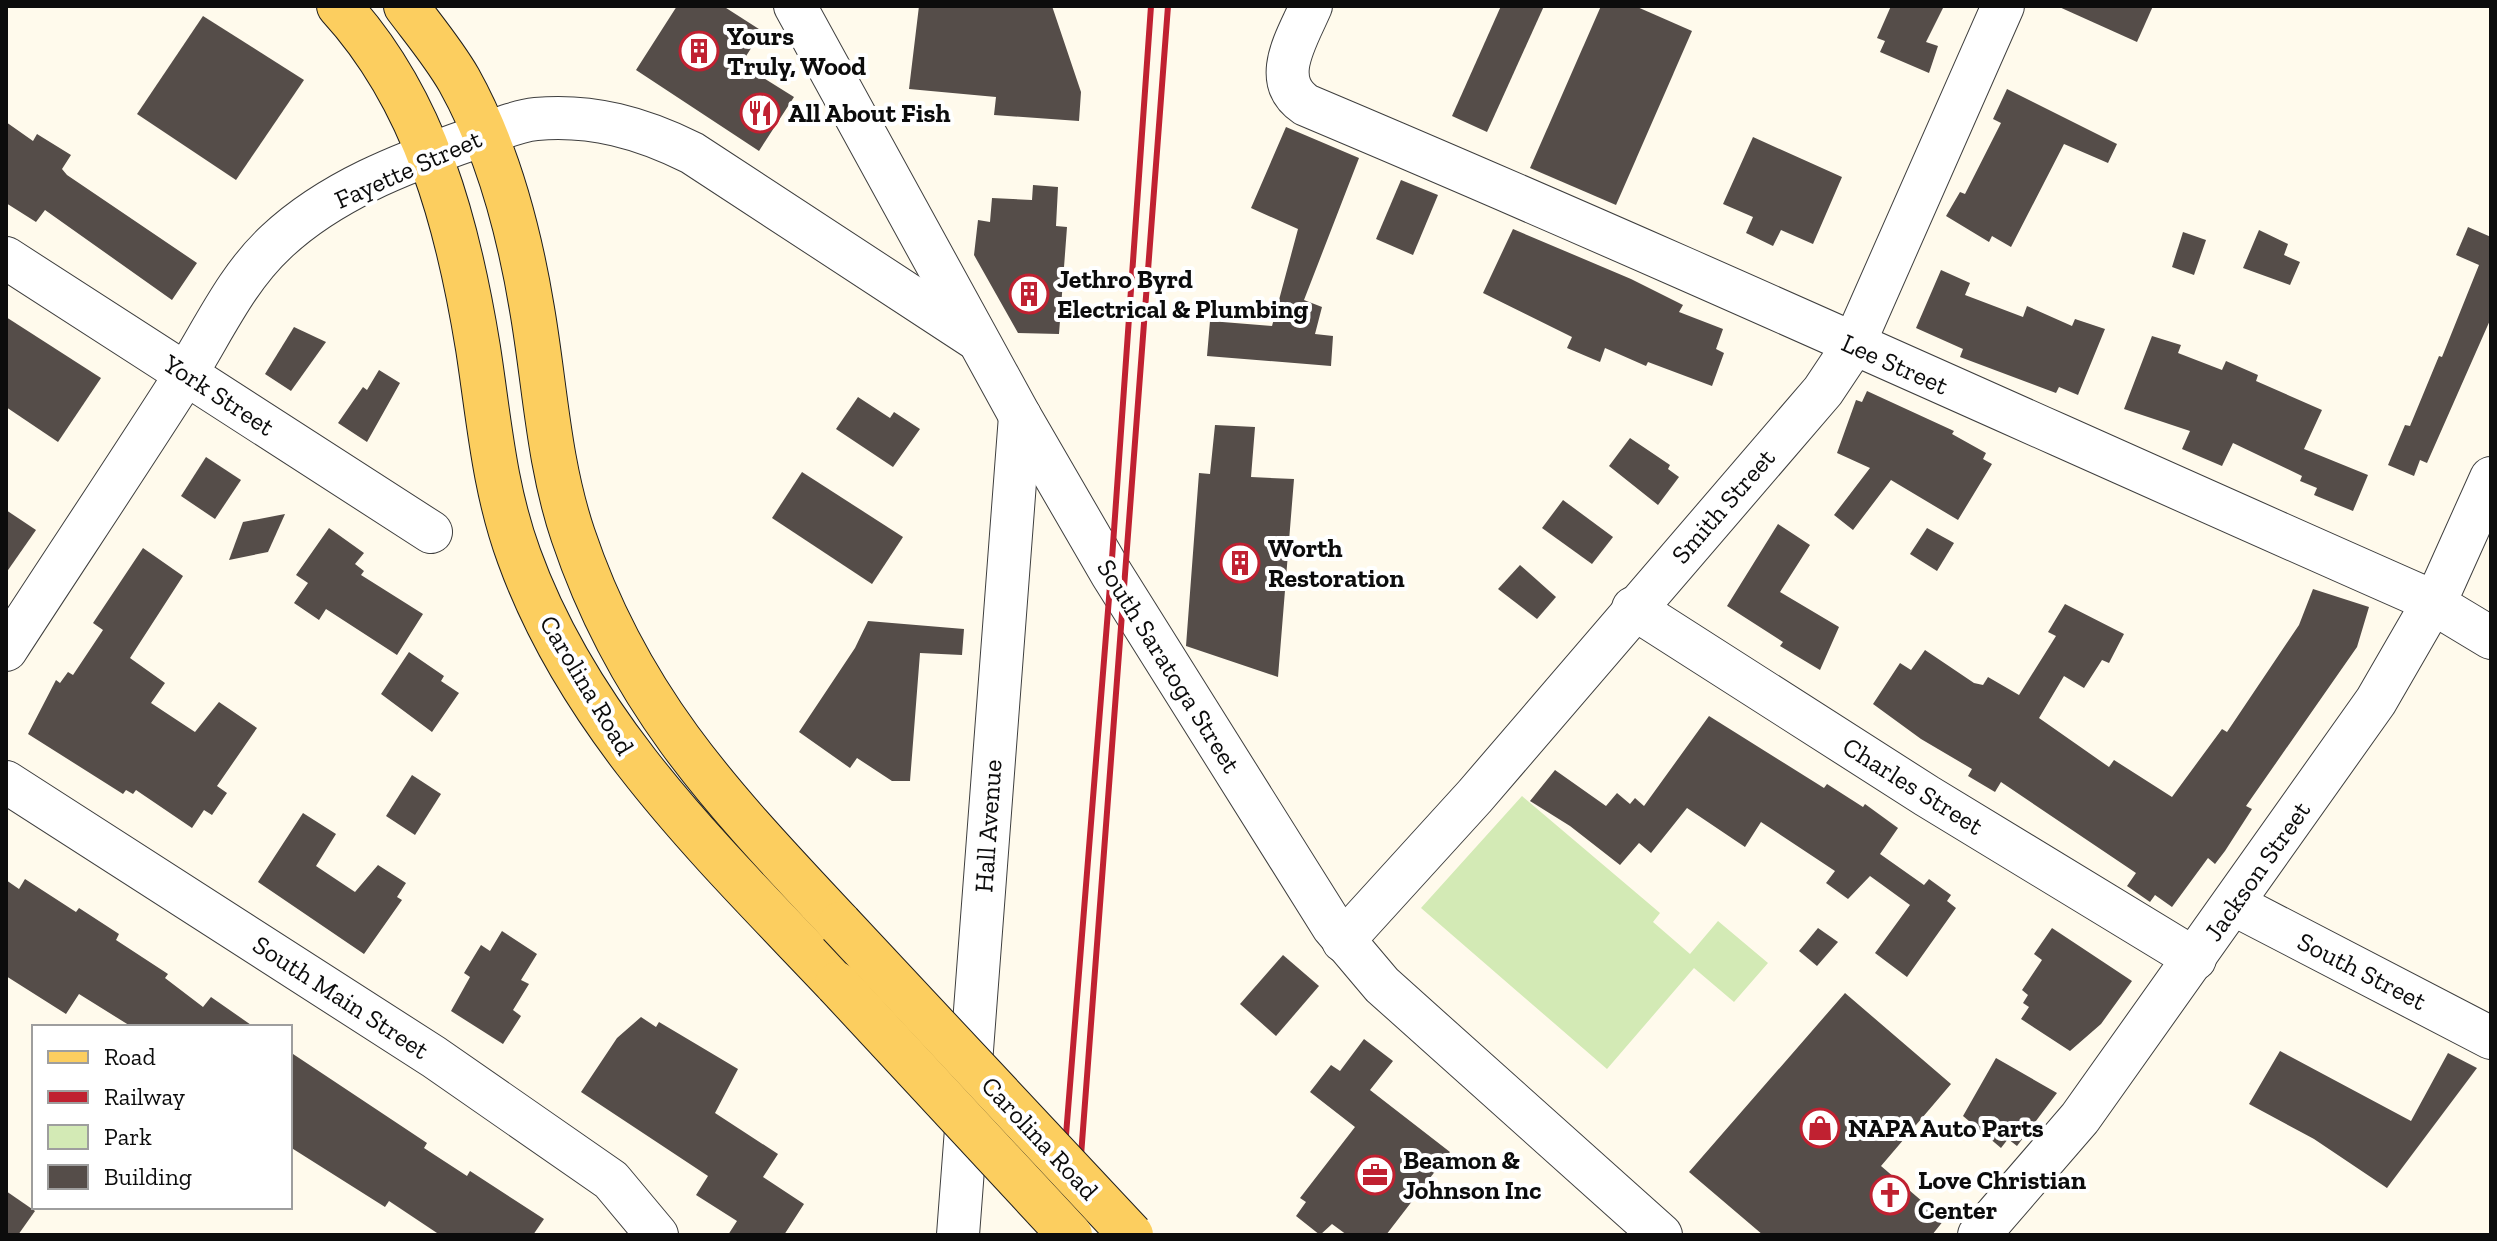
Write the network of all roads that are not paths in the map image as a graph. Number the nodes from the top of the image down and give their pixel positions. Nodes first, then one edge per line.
1 (339, 6) edge
2 (406, 6) edge
3 (795, 6) edge
4 (1311, 6) edge
5 (2003, 6) edge
6 (486, 134) junction
7 (431, 153) junction
8 (6, 258) edge
9 (978, 340) junction
10 (1853, 346) junction
11 (186, 374) junction
12 (1020, 416) junction
13 (2491, 478) edge
14 (431, 532) dead end
15 (2433, 603) junction
16 (1633, 608) junction
17 (2491, 638) edge
18 (6, 650) edge
19 (6, 782) edge
20 (2233, 904) junction
21 (1343, 941) junction
22 (2195, 959) junction
23 (2491, 1038) edge
24 (657, 1235) edge
25 (958, 1235) edge
26 (1070, 1235) edge
27 (1131, 1235) edge
28 (1661, 1235) edge
29 (1979, 1235) edge

1 - 7 main road, Carolina Road
2 - 6 main road, Carolina Road
3 - 9 street, South Saratoga Street
4 - 10 street, Lee Street
5 - 10 street, Smith Street
6 - 7 street, Fayette Street
6 - 9 street, Fayette Street
6 - 27 main road, Carolina Road, bridge
7 - 11 street, Fayette Street
7 - 26 main road, Carolina Road, bridge
8 - 11 street, York Street
9 - 12 street, South Saratoga Street
10 - 15 street, Lee Street
10 - 16 street, Smith Street
11 - 14 street, York Street
11 - 18 street, Fayette Street
12 - 21 street, South Saratoga Street
12 - 25 street, Hall Avenue
13 - 15 street, Jackson Street
15 - 17 street, Lee Street
15 - 20 street, Jackson Street
16 - 21 street, Smith Street
16 - 22 street, Charles Street
19 - 24 street, South Main Street
20 - 22 street, Jackson Street
20 - 23 street, South Street
21 - 28 street, South Saratoga Street
22 - 29 street, Jackson Street

